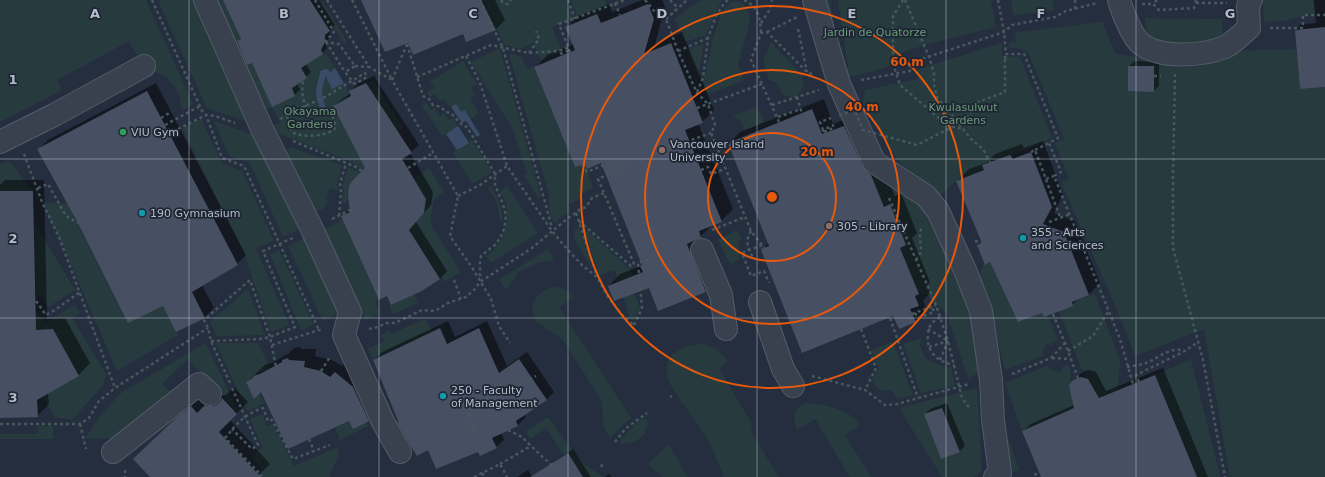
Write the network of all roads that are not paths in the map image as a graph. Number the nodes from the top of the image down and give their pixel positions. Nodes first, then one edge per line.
1 (205, 0) edge
2 (814, 0) edge
3 (1119, 0) edge
4 (1251, 0) edge
5 (144, 66) dead end
6 (7, 138) edge
7 (704, 241) road end
8 (760, 302) dead end
9 (726, 330) dead end
10 (801, 381) road end
11 (210, 394) dead end
12 (113, 452) dead end
13 (400, 452) dead end
14 (995, 477) edge

1 - 13 street
2 - 14 street
3 - 4 street
5 - 6 street
7 - 9 street
8 - 10 street
11 - 12 street

